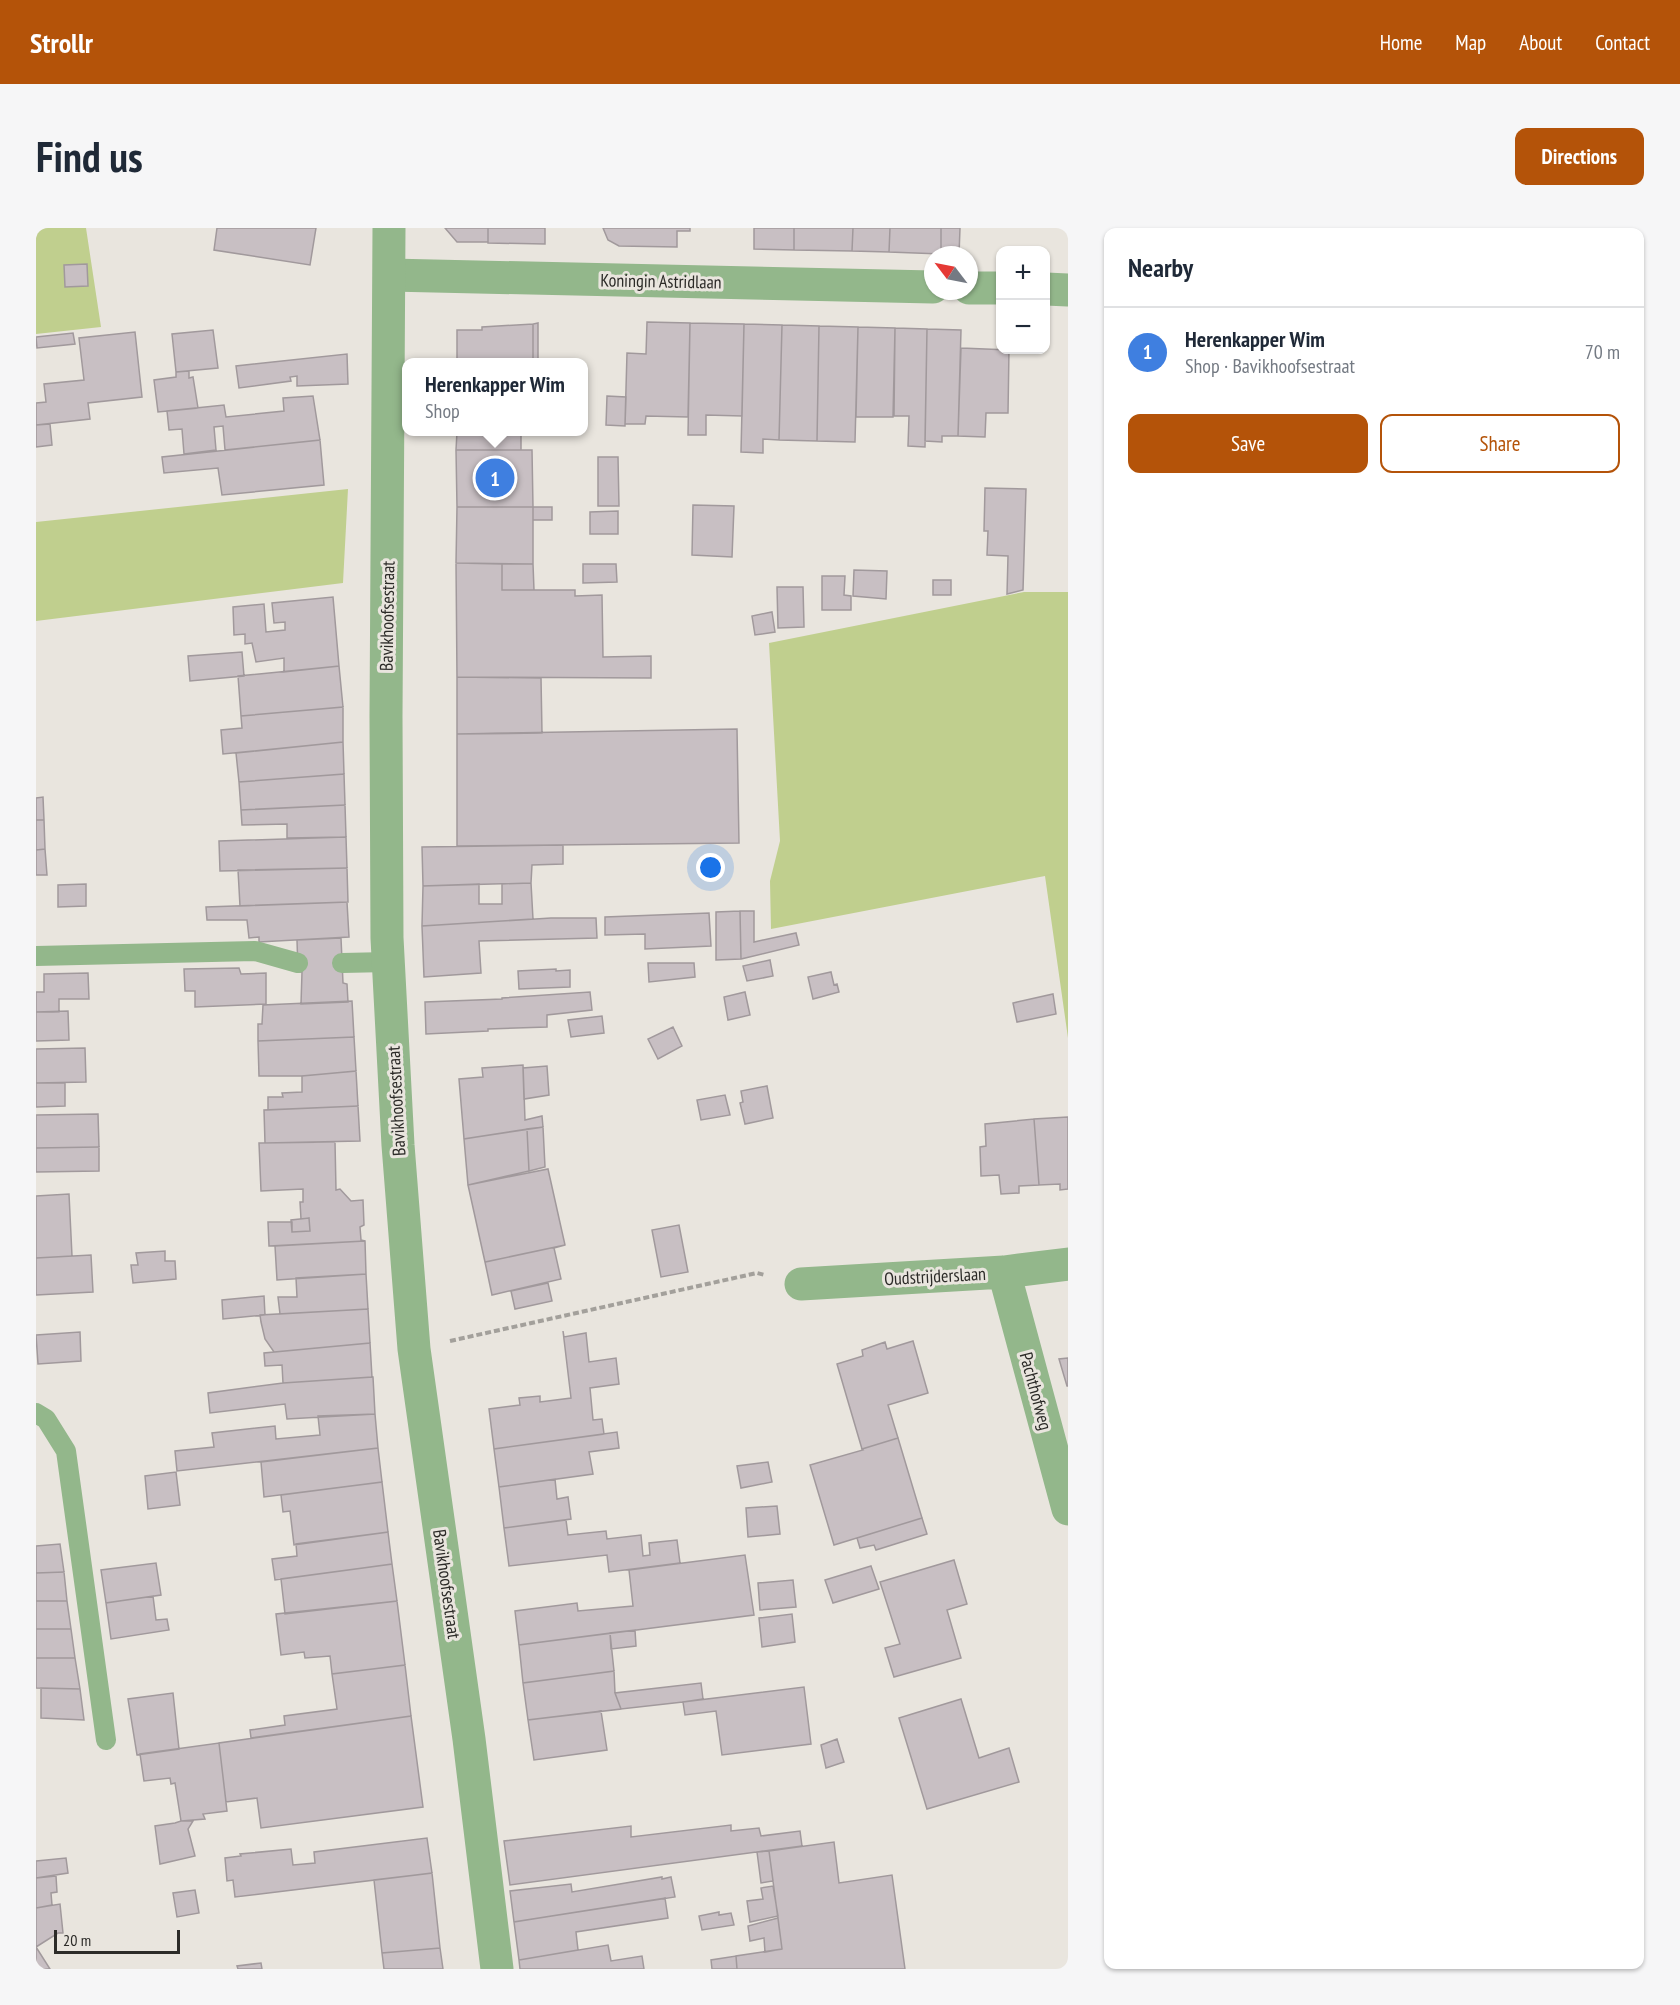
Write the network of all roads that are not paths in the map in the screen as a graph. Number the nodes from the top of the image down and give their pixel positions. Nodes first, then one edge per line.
1 (389, 228) edge
2 (390, 275) junction
3 (924, 287) edge
4 (978, 288) edge
5 (996, 288) edge
6 (1050, 289) edge
7 (1068, 290) edge
8 (36, 956) edge
9 (388, 962) junction
10 (298, 963) dead end
11 (342, 963) dead end
12 (1068, 1264) edge
13 (1004, 1272) junction
14 (801, 1284) road end
15 (36, 1413) edge
16 (1068, 1509) edge
17 (106, 1740) dead end
18 (497, 1969) edge

1 - 2 street, Bavikhoofsestraat
2 - 3 street, Koningin Astridlaan
2 - 9 street, Bavikhoofsestraat
4 - 5 street
6 - 7 street
8 - 10 lane
9 - 11 lane
9 - 18 street, Bavikhoofsestraat
12 - 13 street, Oudstrijderslaan
13 - 14 street, Oudstrijderslaan
13 - 16 street, Pachthofweg
15 - 17 lane

